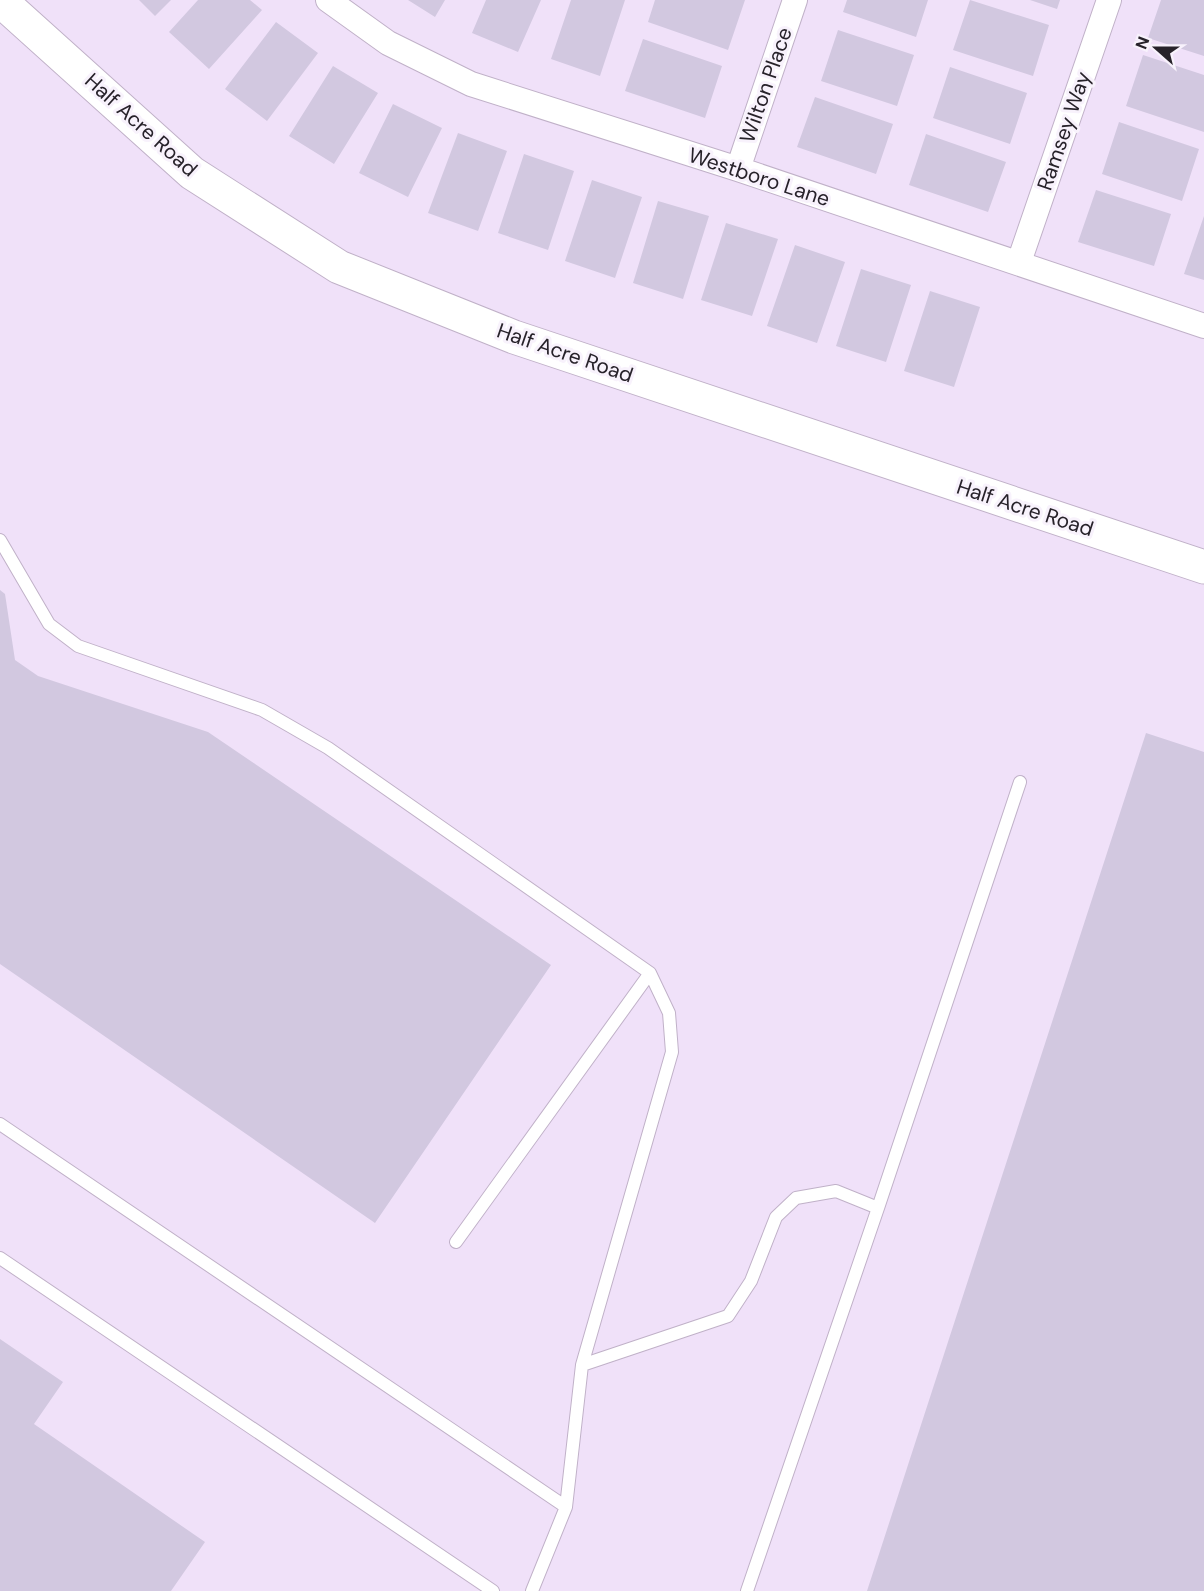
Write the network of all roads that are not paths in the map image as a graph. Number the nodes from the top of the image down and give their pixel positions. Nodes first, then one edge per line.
1 (0, 0) edge
2 (328, 0) edge
3 (795, 0) edge
4 (1109, 0) edge
5 (738, 169) junction
6 (1019, 262) junction
7 (1204, 326) edge
8 (0, 540) edge
9 (1204, 567) edge
10 (1020, 782) dead end
11 (650, 974) junction
12 (0, 1124) edge
13 (878, 1208) junction
14 (456, 1242) dead end
15 (0, 1258) edge
16 (582, 1365) junction
17 (566, 1507) junction
18 (493, 1591) edge
19 (532, 1591) edge
20 (747, 1591) edge

1 - 9 street, Half Acre Road
2 - 5 street, Westboro Lane
3 - 5 street, Wilton Place
4 - 6 street, Ramsey Way
5 - 6 street, Westboro Lane
6 - 7 street, Westboro Lane
8 - 11 lane
10 - 13 lane
11 - 14 lane
11 - 16 lane
12 - 17 lane
13 - 16 lane
13 - 20 lane
15 - 18 lane
16 - 17 lane
17 - 19 lane

